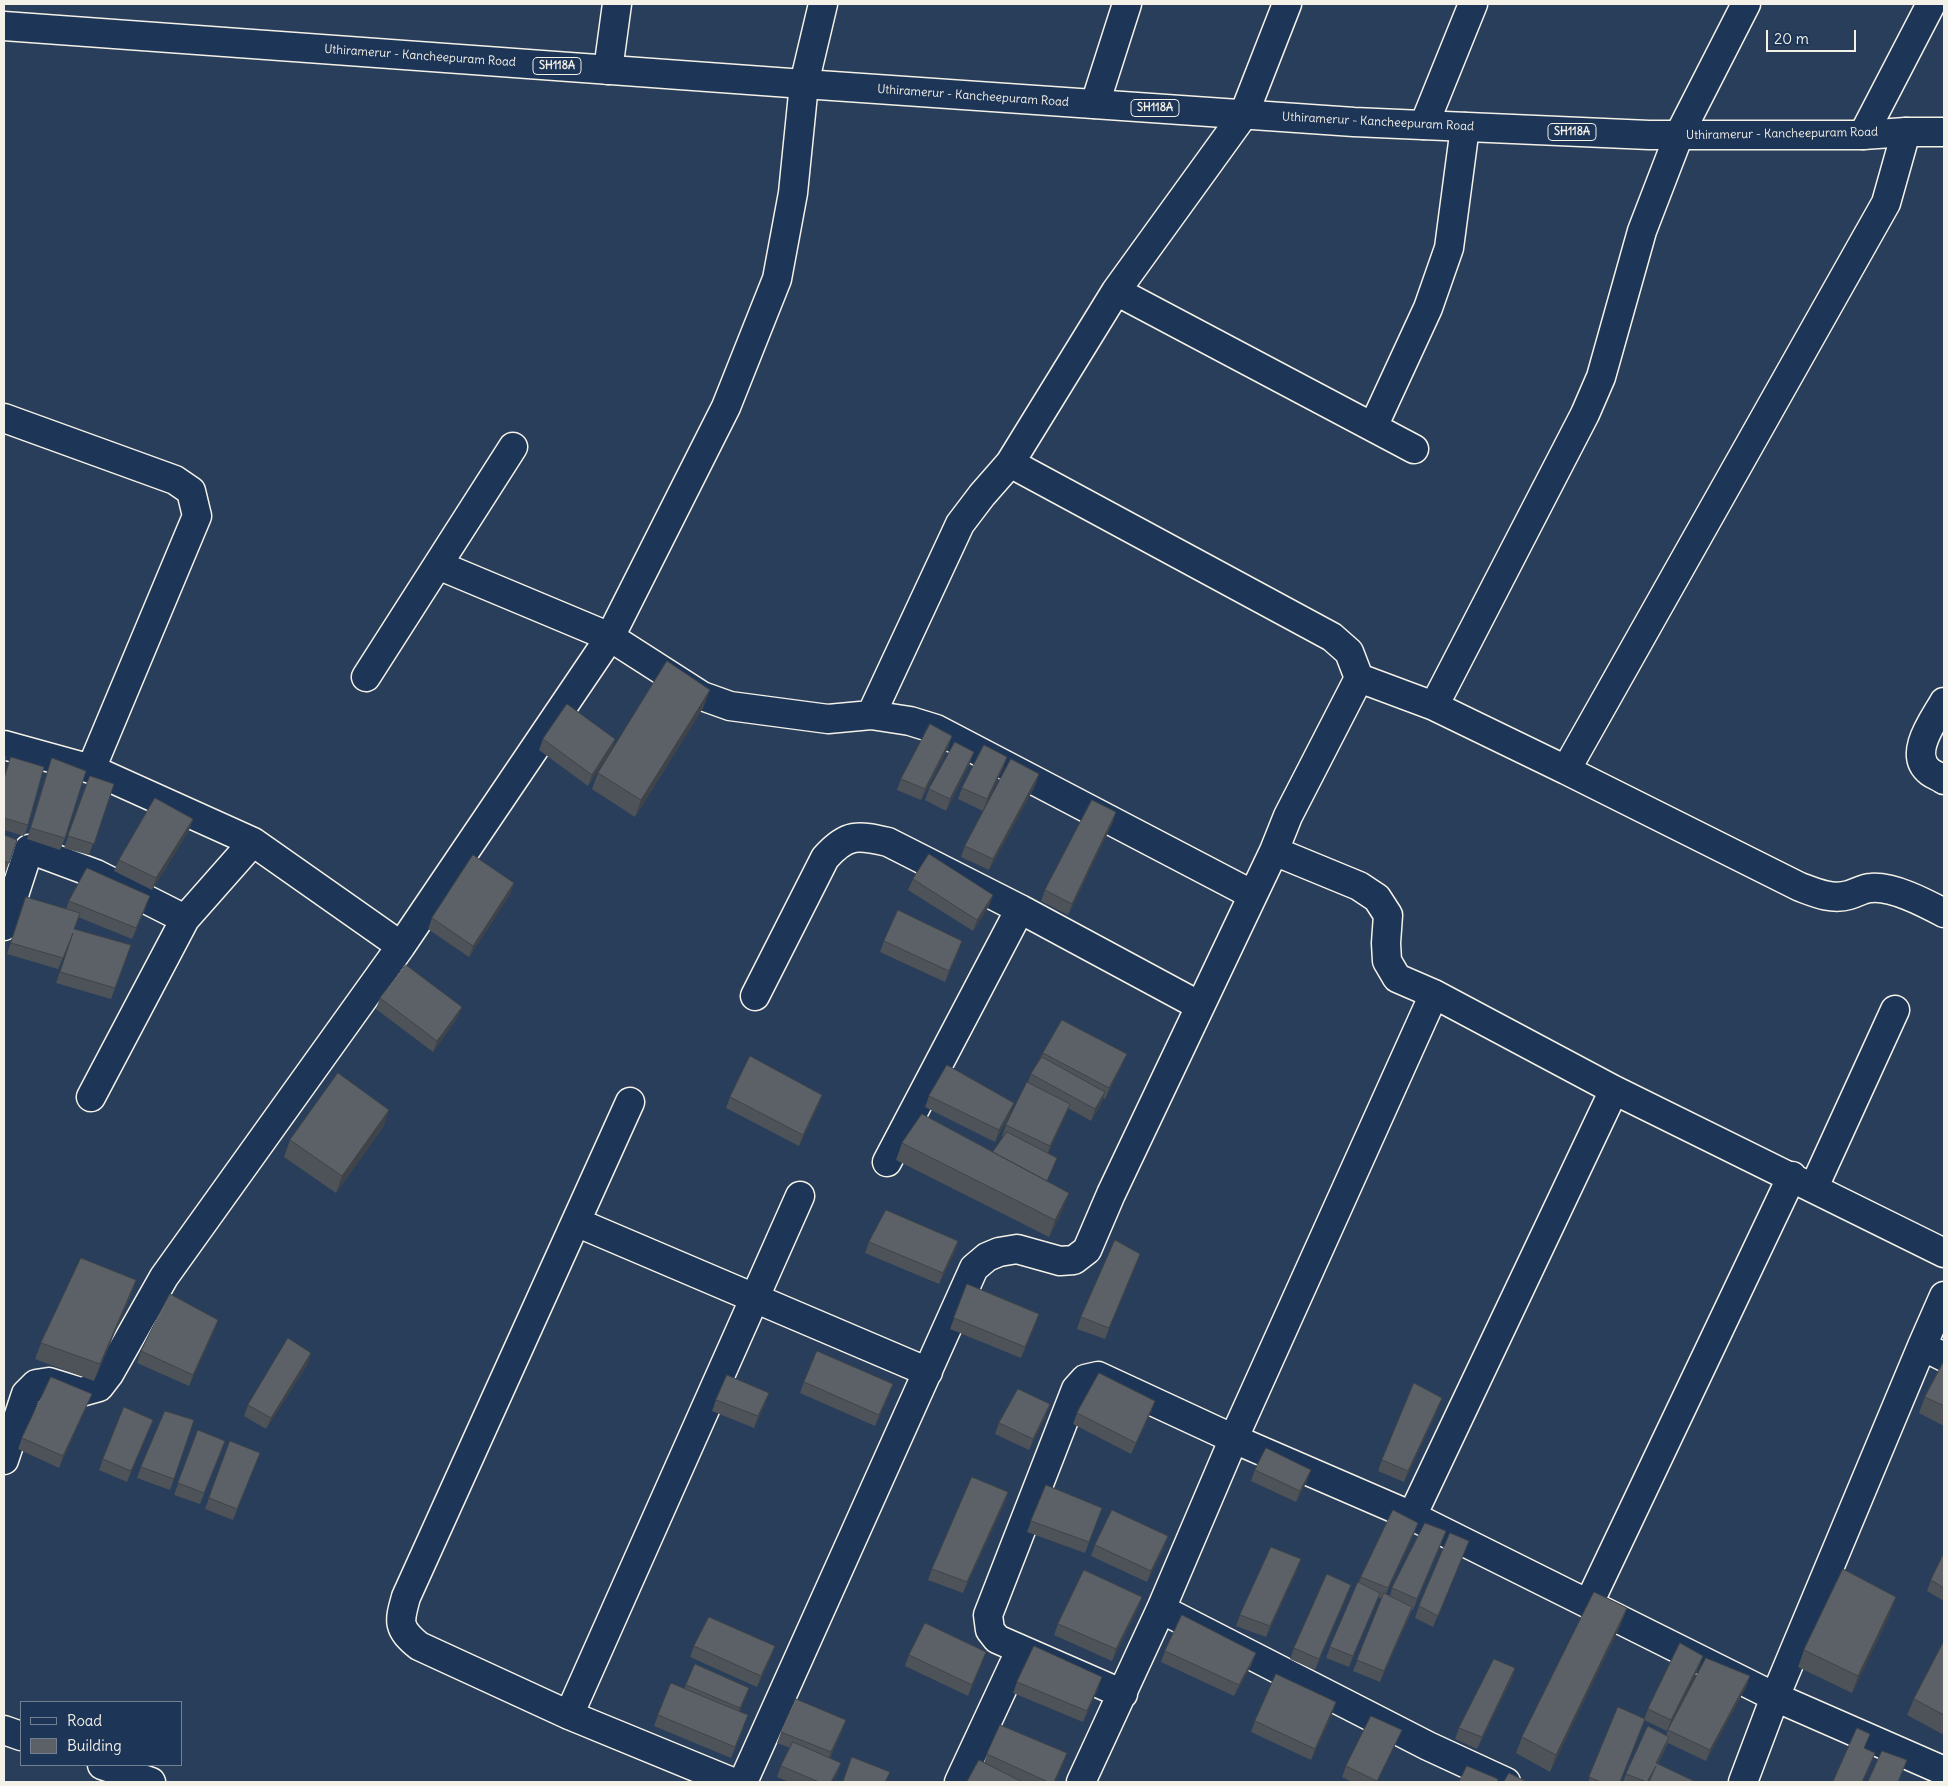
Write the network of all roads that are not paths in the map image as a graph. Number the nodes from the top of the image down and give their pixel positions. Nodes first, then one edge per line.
1 (617, 4) edge
2 (823, 4) edge
3 (1127, 4) edge
4 (1287, 4) edge
5 (1473, 4) edge
6 (1746, 4) edge
7 (1931, 4) edge
8 (4, 26) edge
9 (608, 70) junction
10 (804, 84) junction
11 (1103, 104) junction
12 (1244, 114) junction
13 (1424, 125) junction
14 (1465, 127) junction
15 (1906, 132) junction
16 (1944, 132) edge
17 (1679, 135) junction
18 (1863, 135) junction
19 (1116, 291) junction
20 (4, 418) edge
21 (1373, 427) junction
22 (513, 447) dead end
23 (1414, 449) dead end
24 (1010, 463) junction
25 (438, 564) junction
26 (610, 637) junction
27 (366, 677) dead end
28 (1359, 678) junction
29 (1944, 702) edge
30 (1434, 706) junction
31 (871, 715) junction
32 (4, 745) edge
33 (91, 769) junction
34 (1566, 770) junction
35 (1944, 780) edge
36 (253, 842) junction
37 (16, 845) edge
38 (1274, 851) junction
39 (1253, 896) junction
40 (1020, 909) junction
41 (1944, 913) edge
42 (185, 919) junction
43 (4, 926) edge
44 (401, 946) junction
45 (1434, 994) junction
46 (755, 996) dead end
47 (1200, 1006) junction
48 (1895, 1010) dead end
49 (1614, 1090) junction
50 (91, 1097) dead end
51 (630, 1102) dead end
52 (887, 1162) dead end
53 (1803, 1182) junction
54 (800, 1196) dead end
55 (576, 1222) junction
56 (1944, 1253) edge
57 (1944, 1296) edge
58 (755, 1297) junction
59 (1933, 1351) edge
60 (928, 1372) junction
61 (1234, 1439) junction
62 (4, 1460) edge
63 (1412, 1516) junction
64 (1589, 1603) junction
65 (1161, 1609) junction
66 (1020, 1650) junction
67 (1122, 1694) junction
68 (1775, 1697) junction
69 (569, 1715) junction
70 (4, 1730) edge
71 (20, 1736) edge
72 (105, 1766) edge
73 (1944, 1771) edge
74 (151, 1782) edge
75 (732, 1782) edge
76 (743, 1782) edge
77 (959, 1782) edge
78 (1081, 1782) edge
79 (1506, 1782) edge
80 (1743, 1782) edge

1 - 9 street
2 - 10 street
3 - 11 street
4 - 12 street
5 - 13 street
6 - 17 street
7 - 18 street
8 - 9 street, Uthiramerur - Kancheepuram Road / SH118A
9 - 10 street, Uthiramerur - Kancheepuram Road / SH118A
10 - 11 street, Uthiramerur - Kancheepuram Road / SH118A
10 - 26 street
11 - 12 street, Uthiramerur - Kancheepuram Road / SH118A
12 - 13 street, Uthiramerur - Kancheepuram Road / SH118A
12 - 19 street
13 - 14 street, Uthiramerur - Kancheepuram Road / SH118A
14 - 17 street, Uthiramerur - Kancheepuram Road / SH118A
14 - 21 street
15 - 16 street, Uthiramerur - Kancheepuram Road / SH118A
15 - 18 street, Uthiramerur - Kancheepuram Road / SH118A
15 - 34 street
17 - 18 street, Uthiramerur - Kancheepuram Road / SH118A
17 - 30 street
19 - 21 street
19 - 24 street
20 - 33 street
21 - 23 street
22 - 25 street
24 - 28 street
24 - 31 street
25 - 26 street
25 - 27 street
26 - 31 street
26 - 44 street
28 - 30 street
28 - 38 street
29 - 35 street
30 - 34 street
31 - 39 street
32 - 33 street
33 - 36 street
34 - 41 street
36 - 42 street
36 - 44 street
37 - 42 street
37 - 43 street
38 - 39 street
38 - 45 street
39 - 47 street
40 - 46 street
40 - 47 street
40 - 52 street
42 - 50 street
44 - 62 street
45 - 49 street
45 - 61 street
47 - 60 street
48 - 53 street
49 - 53 street
49 - 63 street
51 - 55 street
53 - 56 street
53 - 64 street
54 - 58 street
55 - 58 street
55 - 69 street
57 - 59 street
58 - 60 street
58 - 69 street
59 - 68 street
60 - 76 street
61 - 63 street
61 - 65 street
61 - 66 street
63 - 64 street
64 - 68 street
65 - 67 street
65 - 79 street
66 - 67 street
66 - 77 street
67 - 78 street
68 - 73 street
68 - 80 street
69 - 75 street
70 - 71 street
72 - 74 street

